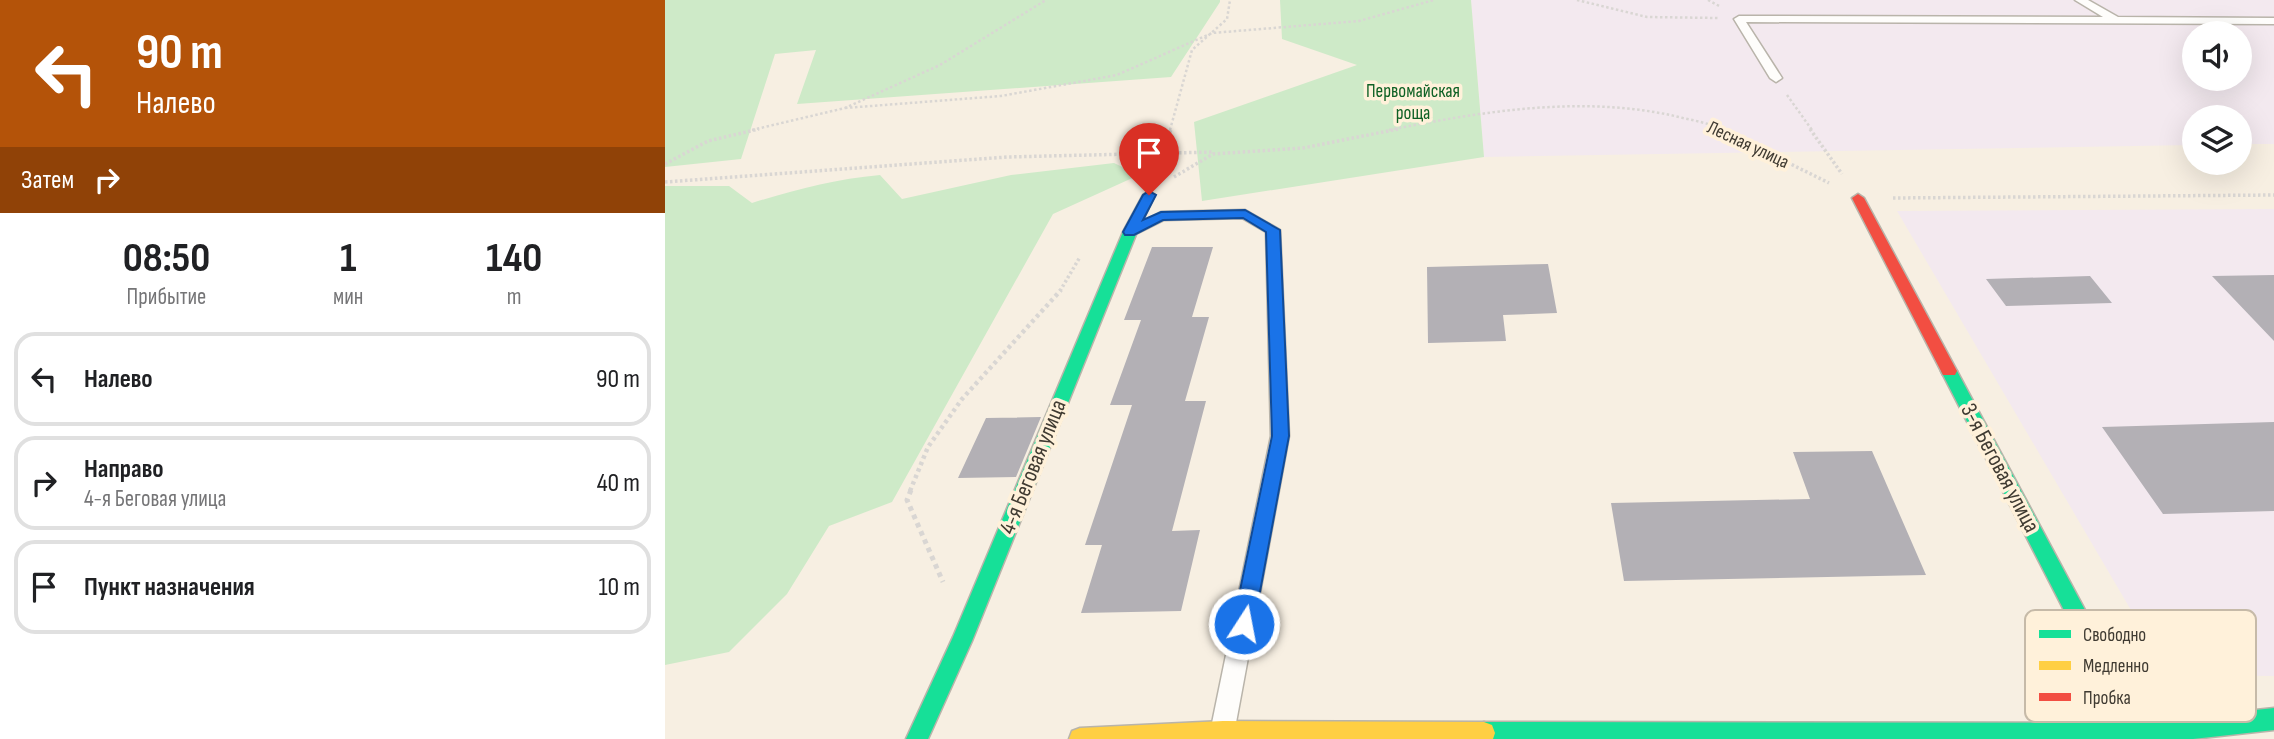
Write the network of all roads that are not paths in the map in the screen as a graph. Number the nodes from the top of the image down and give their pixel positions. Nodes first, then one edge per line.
1 (2080, 0) edge
2 (2117, 20) junction
3 (2274, 21) edge
4 (1776, 78) road end
5 (1149, 195) road end
6 (1858, 198) road end
7 (1130, 232) junction
8 (2074, 610) edge
9 (2274, 719) edge
10 (2256, 721) edge
11 (2252, 722) edge
12 (1223, 732) junction
13 (2141, 737) edge
14 (917, 739) edge
15 (1080, 739) edge

1 - 2 lane
2 - 3 lane
2 - 4 lane
5 - 7 street, 4-я Беговая улица
6 - 8 street, 3-я Беговая улица
7 - 12 lane
7 - 14 street, 4-я Беговая улица
9 - 10 street
11 - 13 street
12 - 13 street
12 - 15 street

